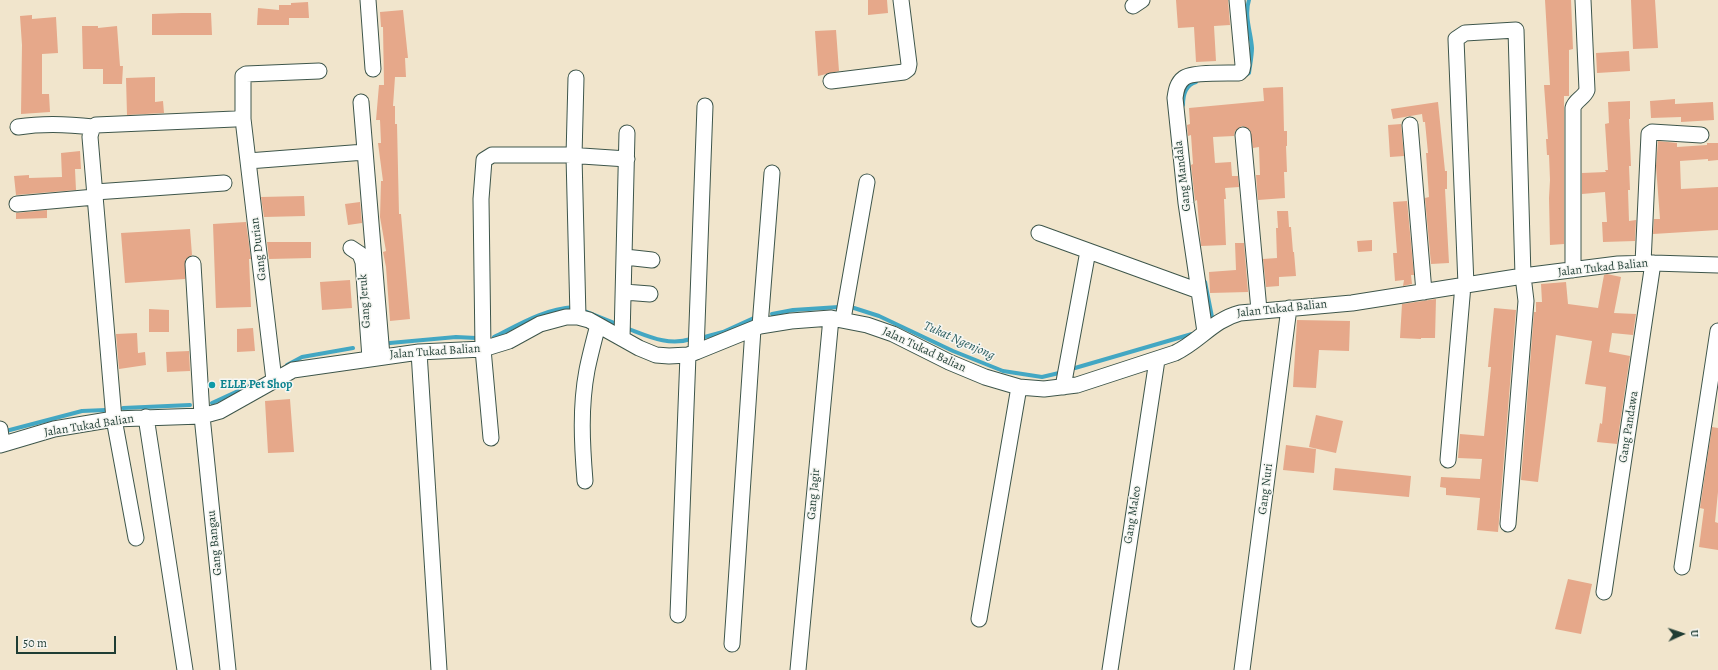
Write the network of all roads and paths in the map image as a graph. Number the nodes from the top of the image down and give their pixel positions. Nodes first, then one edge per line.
1 (368, 0) edge
2 (901, 0) edge
3 (1237, 0) edge
4 (1582, 0) edge
5 (373, 69) dead end
6 (319, 71) dead end
7 (576, 78) dead end
8 (831, 82) dead end
9 (361, 102) dead end
10 (705, 106) dead end
11 (239, 119) junction
12 (1410, 125) dead end
13 (18, 127) dead end
14 (93, 127) junction
15 (627, 133) dead end
16 (1243, 135) dead end
17 (1701, 135) dead end
18 (364, 152) junction
19 (574, 156) junction
20 (627, 159) junction
21 (248, 161) junction
22 (772, 173) dead end
23 (867, 182) dead end
24 (224, 183) dead end
25 (95, 194) junction
26 (17, 204) dead end
27 (1039, 233) dead end
28 (351, 248) dead end
29 (1088, 251) junction
30 (625, 257) junction
31 (652, 260) dead end
32 (1648, 263) junction
33 (193, 264) dead end
34 (1718, 265) edge
35 (1573, 270) junction
36 (1523, 276) junction
37 (1465, 285) junction
38 (1199, 291) junction
39 (624, 292) junction
40 (1424, 292) junction
41 (650, 294) dead end
42 (1289, 308) junction
43 (1259, 310) junction
44 (578, 317) junction
45 (833, 319) junction
46 (598, 324) junction
47 (756, 328) junction
48 (1718, 331) edge
49 (1205, 332) junction
50 (622, 338) junction
51 (483, 349) junction
52 (419, 352) junction
53 (692, 354) junction
54 (376, 357) junction
55 (1157, 360) junction
56 (274, 380) junction
57 (1019, 387) junction
58 (1063, 387) junction
59 (202, 416) junction
60 (146, 417) junction
61 (114, 419) junction
62 (0, 429) edge
63 (491, 438) dead end
64 (1, 445) edge
65 (1448, 460) dead end
66 (585, 481) dead end
67 (805, 516) dead end
68 (1508, 524) dead end
69 (136, 538) dead end
70 (1682, 567) dead end
71 (1604, 592) dead end
72 (678, 615) dead end
73 (979, 619) dead end
74 (732, 644) dead end
75 (185, 670) edge
76 (228, 670) edge
77 (439, 670) edge
78 (798, 670) edge
79 (1110, 670) edge
80 (1242, 670) edge

1 - 5 street
2 - 8 street
3 - 38 street, Gang Mandala
4 - 35 street
6 - 11 street, Gang Durian
7 - 19 street
9 - 18 street
10 - 53 street
11 - 14 street
11 - 21 street, Gang Durian
12 - 40 street
13 - 14 street
14 - 25 street
15 - 20 street
16 - 43 street
17 - 32 street, Gang Pandawa
18 - 21 street
18 - 54 street
19 - 20 street
19 - 44 street
19 - 51 street
20 - 30 street
21 - 56 street, Gang Durian
22 - 47 street
23 - 45 street
24 - 25 street
25 - 26 street
25 - 61 street
27 - 29 street
28 - 54 street, Gang Jeruk
29 - 38 street
29 - 58 street
30 - 31 street
30 - 39 street
32 - 34 street, Jalan Tukad Balian
32 - 35 street, Jalan Tukad Balian
32 - 71 street, Gang Pandawa
33 - 59 street, Gang Bangau
35 - 36 street, Jalan Tukad Balian
36 - 37 street, Jalan Tukad Balian
36 - 37 street
36 - 68 street
37 - 40 street, Jalan Tukad Balian
37 - 65 street
38 - 49 street, Gang Mandala
39 - 41 street
39 - 50 street
40 - 42 street, Jalan Tukad Balian
42 - 43 street, Jalan Tukad Balian
42 - 80 street, Gang Nuri
43 - 49 street, Jalan Tukad Balian
44 - 46 street, Jalan Tukad Balian
44 - 51 street, Jalan Tukad Balian
45 - 47 street, Jalan Tukad Balian
45 - 57 street, Jalan Tukad Balian
45 - 67 street, Gang Jagir
45 - 78 street, Gang Jagir
46 - 50 street, Jalan Tukad Balian
46 - 66 street
47 - 53 street, Jalan Tukad Balian
47 - 74 street
48 - 70 street
49 - 55 street, Jalan Tukad Balian
50 - 53 street, Jalan Tukad Balian
51 - 52 street, Jalan Tukad Balian
51 - 63 street
52 - 54 street, Jalan Tukad Balian
52 - 77 street
53 - 72 street
54 - 56 street, Jalan Tukad Balian
55 - 58 street, Jalan Tukad Balian
55 - 79 street, Gang Maleo
56 - 59 street, Jalan Tukad Balian
57 - 58 street, Jalan Tukad Balian
57 - 73 street
59 - 60 street, Jalan Tukad Balian
59 - 76 street, Gang Bangau
60 - 61 street, Jalan Tukad Balian
60 - 75 street
61 - 64 street, Jalan Tukad Balian
61 - 69 street
62 - 64 street

